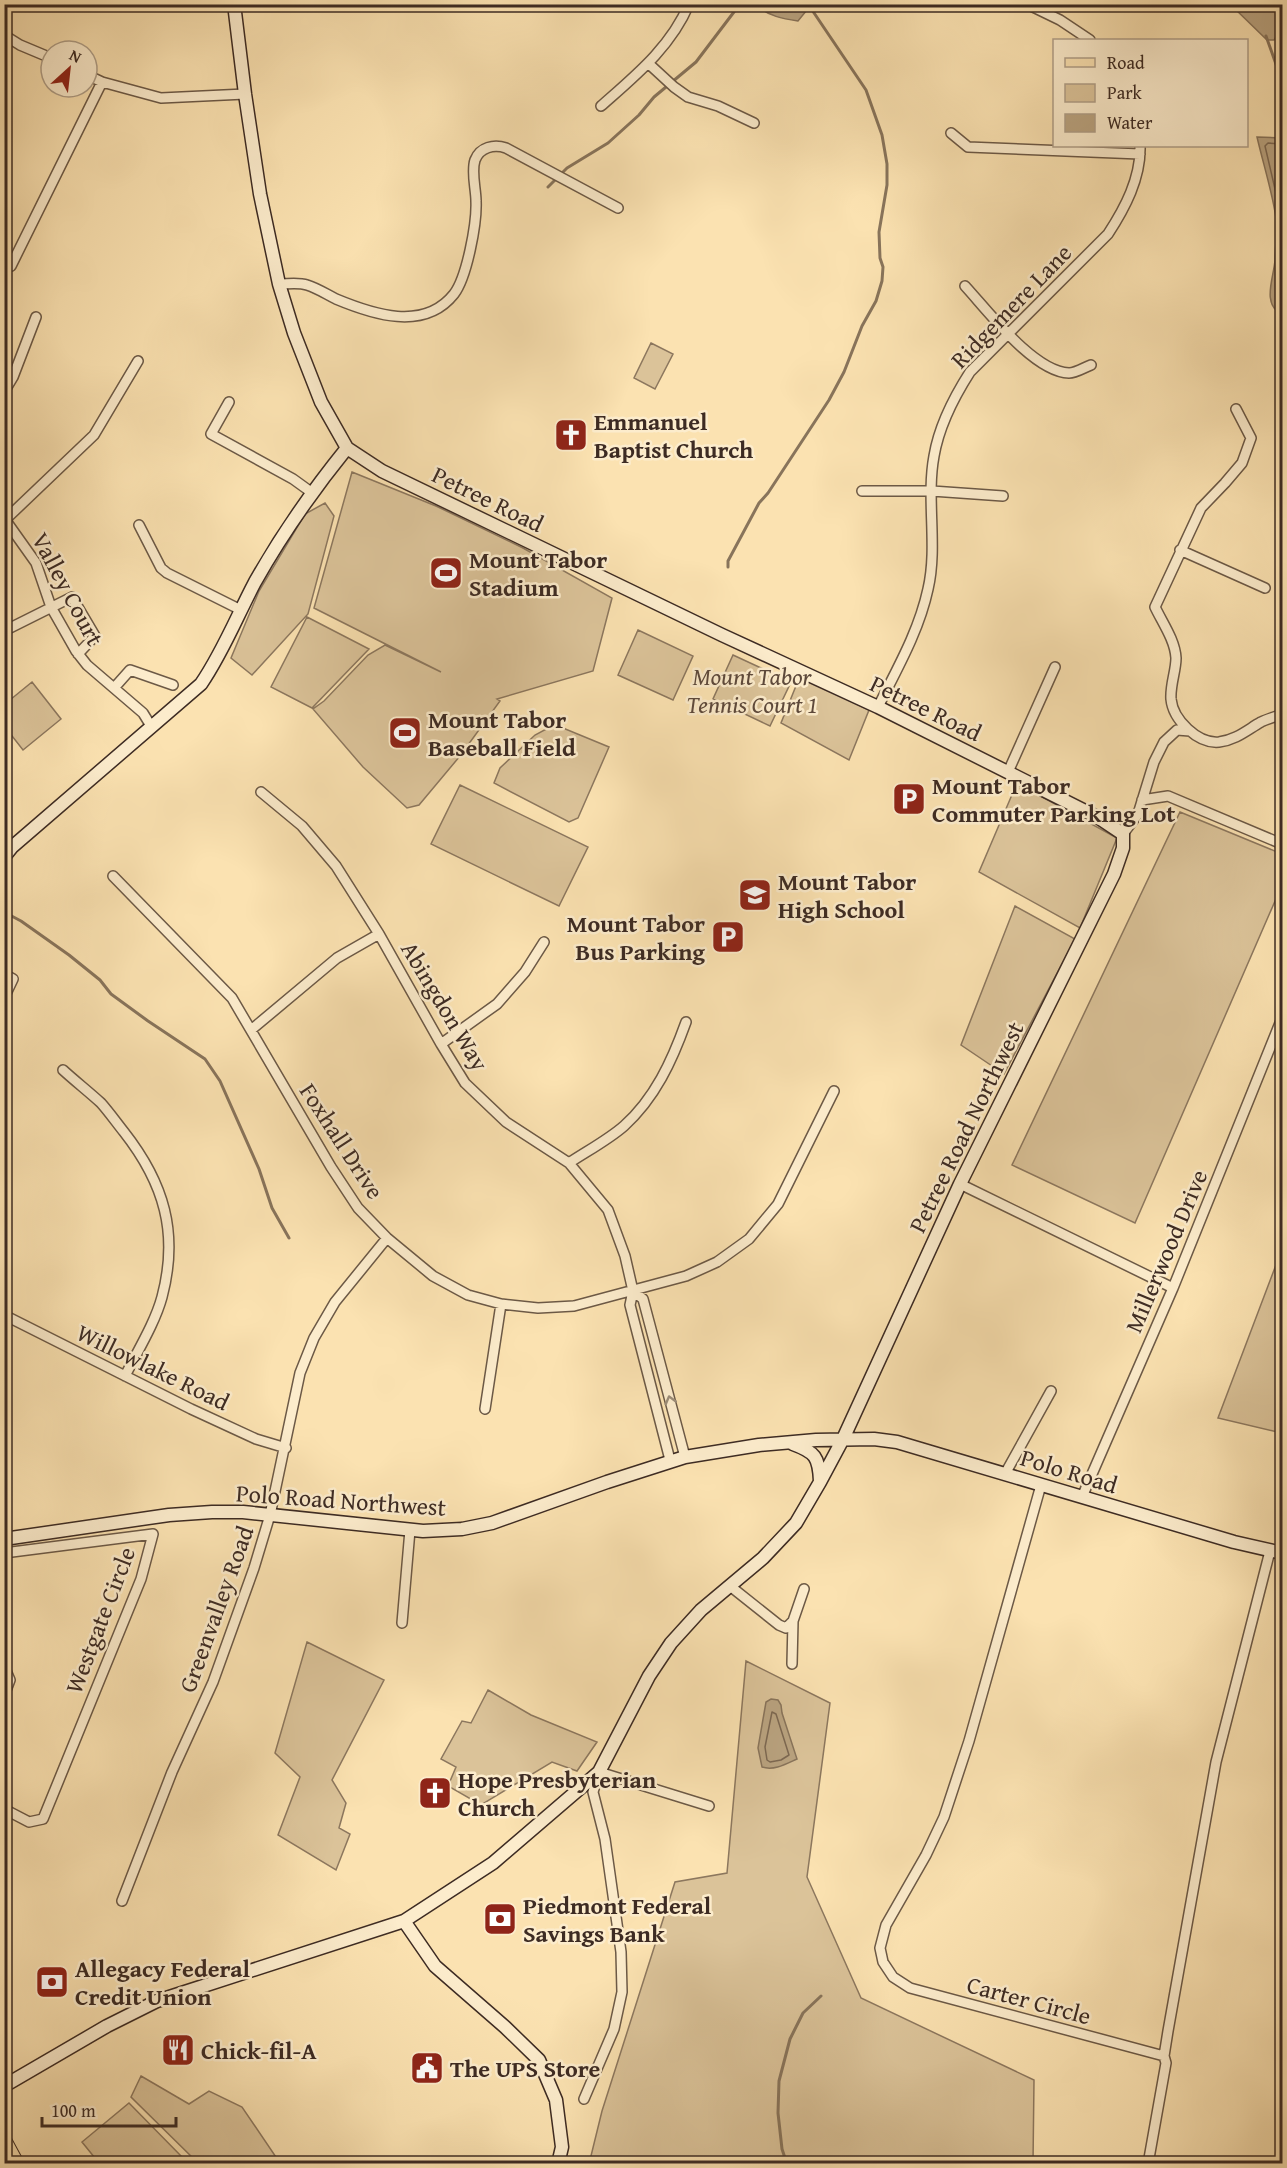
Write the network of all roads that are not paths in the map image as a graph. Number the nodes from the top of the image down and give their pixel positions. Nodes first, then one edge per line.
1 (234, 4) edge
2 (689, 4) edge
3 (1028, 4) edge
4 (4, 35) edge
5 (1088, 39) edge
6 (39, 52) edge
7 (649, 64) junction
8 (99, 81) edge
9 (102, 82) junction
10 (245, 94) junction
11 (601, 106) dead end
12 (754, 123) dead end
13 (951, 133) dead end
14 (1140, 150) edge
15 (618, 208) dead end
16 (8, 264) edge
17 (279, 284) junction
18 (964, 286) dead end
19 (36, 317) dead end
20 (1009, 334) junction
21 (138, 361) dead end
22 (1091, 364) dead end
23 (4, 392) edge
24 (229, 402) dead end
25 (1236, 409) dead end
26 (347, 448) junction
27 (862, 491) dead end
28 (932, 491) junction
29 (311, 492) junction
30 (1003, 496) dead end
31 (5, 519) edge
32 (139, 525) dead end
33 (1180, 550) junction
34 (1265, 588) dead end
35 (51, 607) junction
36 (241, 610) junction
37 (4, 631) edge
38 (78, 654) junction
39 (1054, 667) dead end
40 (173, 685) dead end
41 (114, 688) junction
42 (878, 707) junction
43 (1282, 714) edge
44 (151, 726) junction
45 (1190, 731) junction
46 (1008, 772) junction
47 (261, 792) dead end
48 (1142, 800) junction
49 (1123, 834) junction
50 (1282, 844) edge
51 (7, 848) edge
52 (113, 876) dead end
53 (379, 934) junction
54 (544, 942) dead end
55 (4, 974) edge
56 (4, 998) edge
57 (1282, 1018) edge
58 (686, 1022) dead end
59 (251, 1030) junction
60 (441, 1044) junction
61 (63, 1070) dead end
62 (834, 1091) dead end
63 (569, 1163) junction
64 (960, 1184) junction
65 (387, 1238) junction
66 (1173, 1288) junction
67 (633, 1291) junction
68 (501, 1304) junction
69 (4, 1315) edge
70 (125, 1376) junction
71 (1051, 1391) dead end
72 (485, 1409) dead end
73 (843, 1439) junction
74 (789, 1442) junction
75 (286, 1448) junction
76 (685, 1457) junction
77 (670, 1460) junction
78 (1005, 1474) junction
79 (820, 1482) junction
80 (1041, 1485) junction
81 (1082, 1497) junction
82 (270, 1515) junction
83 (150, 1517) junction
84 (410, 1530) junction
85 (153, 1534) junction
86 (4, 1539) edge
87 (1270, 1551) junction
88 (4, 1552) edge
89 (1282, 1553) edge
90 (730, 1586) junction
91 (804, 1589) dead end
92 (794, 1621) junction
93 (402, 1623) dead end
94 (792, 1664) dead end
95 (4, 1666) edge
96 (4, 1696) edge
97 (599, 1772) junction
98 (709, 1806) dead end
99 (4, 1809) edge
100 (122, 1900) dead end
101 (404, 1921) junction
102 (1164, 2056) junction
103 (4, 2086) edge
104 (584, 2099) dead end
105 (4, 2140) edge
106 (17, 2163) edge
107 (558, 2163) edge
108 (1148, 2163) edge

1 - 10 street, Petree Road
2 - 7 street
3 - 5 street
4 - 6 street
7 - 11 street
7 - 12 street
8 - 9 street
9 - 10 street
9 - 16 street
10 - 17 street, Petree Road
13 - 14 street
14 - 20 street, Ridgemere Lane
15 - 17 street
17 - 26 street, Petree Road
18 - 20 street
19 - 23 street
20 - 22 street
20 - 28 street, Ridgemere Lane
21 - 31 street
24 - 29 street
25 - 33 street
26 - 29 street
26 - 42 street, Petree Road
27 - 28 street
28 - 30 street
28 - 42 street, Ridgemere Lane
29 - 36 street
31 - 35 street, Valley Court
32 - 36 street
33 - 34 street
33 - 45 street
35 - 37 street
35 - 38 street, Valley Court
35 - 38 street
36 - 44 street
38 - 41 street, Valley Court
39 - 46 street
40 - 41 street
41 - 44 street, Valley Court
42 - 46 street, Petree Road
43 - 45 street
44 - 51 street
45 - 48 street
46 - 49 street, Petree Road
47 - 53 street, Abingdon Way
48 - 49 street
48 - 50 street
49 - 64 street, Petree Road Northwest
52 - 59 street, Foxhall Drive
53 - 59 street
53 - 60 street, Abingdon Way
54 - 60 street
55 - 56 street
57 - 66 street, Millerwood Drive
58 - 63 street
59 - 65 street, Foxhall Drive
60 - 63 street, Abingdon Way
61 - 70 street
62 - 67 street, Foxhall Drive
63 - 67 street, Abingdon Way
64 - 66 street
64 - 73 street, Petree Road Northwest
65 - 68 street, Foxhall Drive
65 - 75 street, Greenvalley Road
66 - 81 street, Millerwood Drive
67 - 68 street, Foxhall Drive
76 -> 67 street, Abingdon Way
67 - 77 street, Abingdon Way
68 - 72 street
69 - 70 street, Willowlake Road
70 - 75 street, Willowlake Road
71 - 78 street
73 - 74 street, Polo Road Northwest
73 - 78 street, Polo Road
73 - 79 street, Petree Road Northwest
74 - 76 street, Polo Road Northwest
74 - 79 street
75 - 82 street, Greenvalley Road
76 - 77 street, Polo Road Northwest
77 - 84 street, Polo Road Northwest
78 - 80 street, Polo Road
79 - 90 street, Petree Road Northwest
80 - 81 street, Polo Road
80 - 102 street, Carter Circle
81 - 87 street, Polo Road
82 - 83 street, Polo Road Northwest
82 - 84 street, Polo Road Northwest
82 - 100 street, Greenvalley Road
83 - 85 street
83 - 86 street, Polo Road Northwest
84 - 93 street
85 - 88 street, Westgate Circle
85 - 99 street, Westgate Circle
87 - 89 street, Polo Road
87 - 102 street
90 - 92 street
90 - 97 street, Petree Road Northwest
91 - 92 street
92 - 94 street
95 - 96 street
97 - 98 street
97 - 101 street
97 - 104 street
101 - 103 street
101 - 107 street
102 - 108 street
105 - 106 main road

